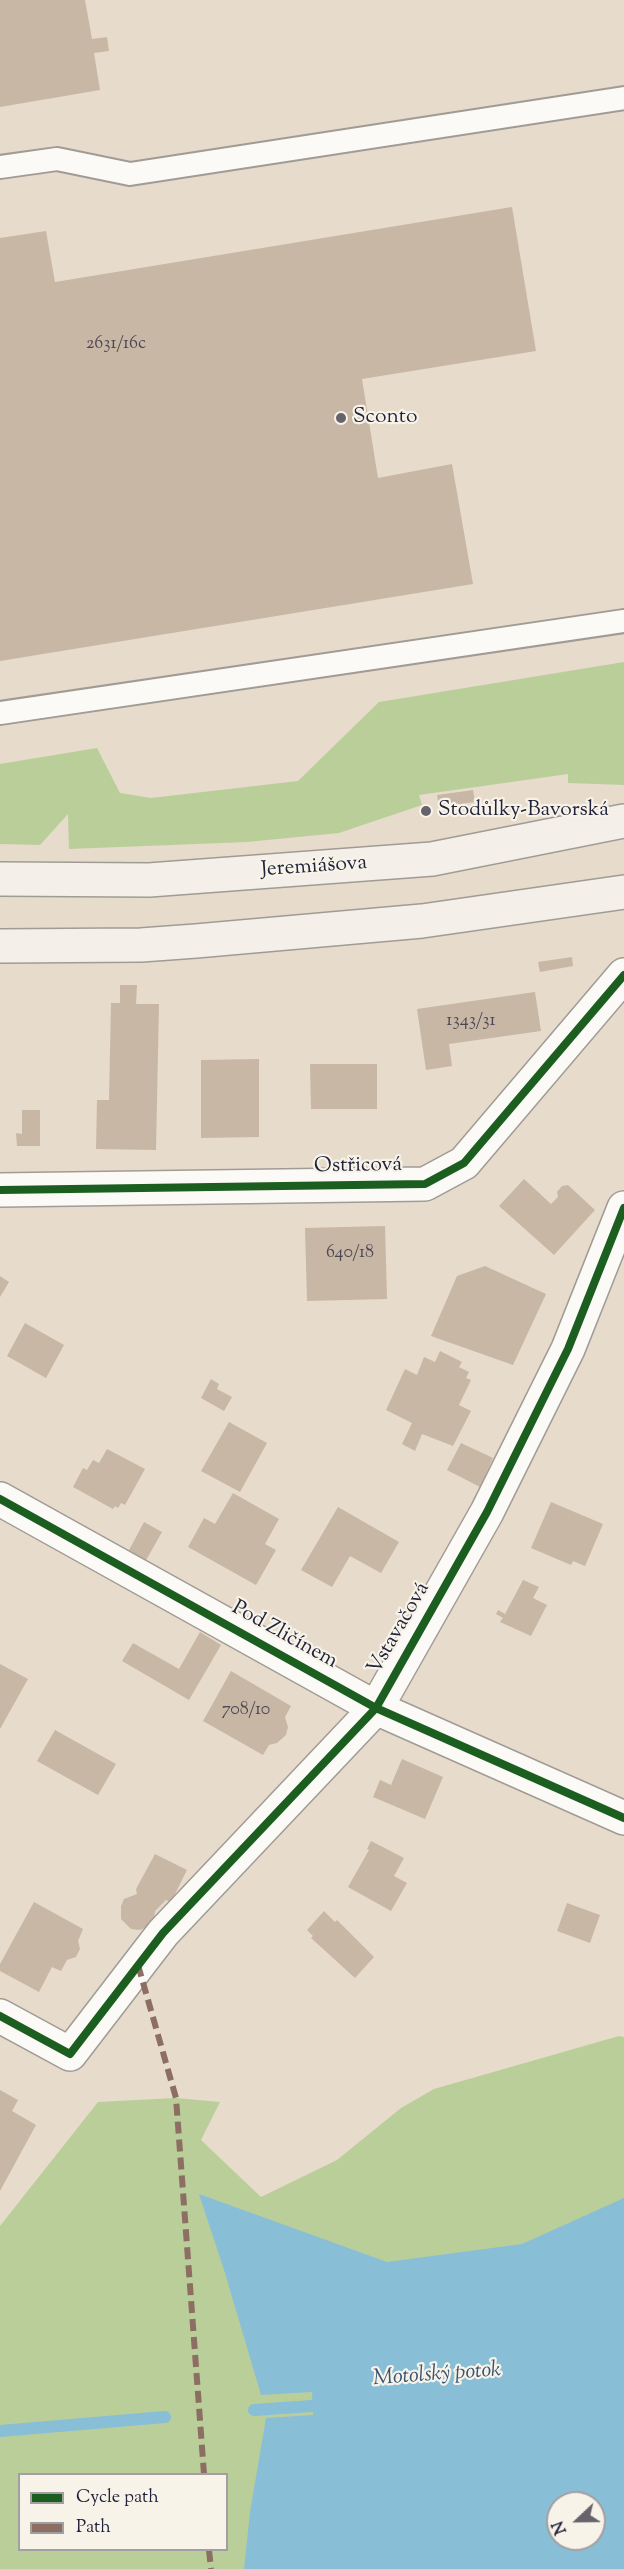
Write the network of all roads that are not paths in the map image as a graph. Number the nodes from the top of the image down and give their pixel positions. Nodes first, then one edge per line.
1 (624, 98) edge
2 (0, 167) edge
3 (624, 621) edge
4 (0, 713) edge
5 (624, 820) edge
6 (0, 879) edge
7 (624, 892) edge
8 (0, 946) edge
9 (624, 975) edge
10 (0, 1190) edge
11 (624, 1208) edge
12 (0, 1499) edge
13 (376, 1708) junction
14 (624, 1818) edge
15 (0, 2016) edge

1 - 2 lane
3 - 4 lane
5 - 6 main road, Jeremiášova
7 - 8 main road
9 - 10 street, Ostřicová
11 - 13 street, Vstavačová
12 - 13 street, Pod Zličínem
13 - 14 street, Pod Zličínem
13 - 15 street, Vstavačová

